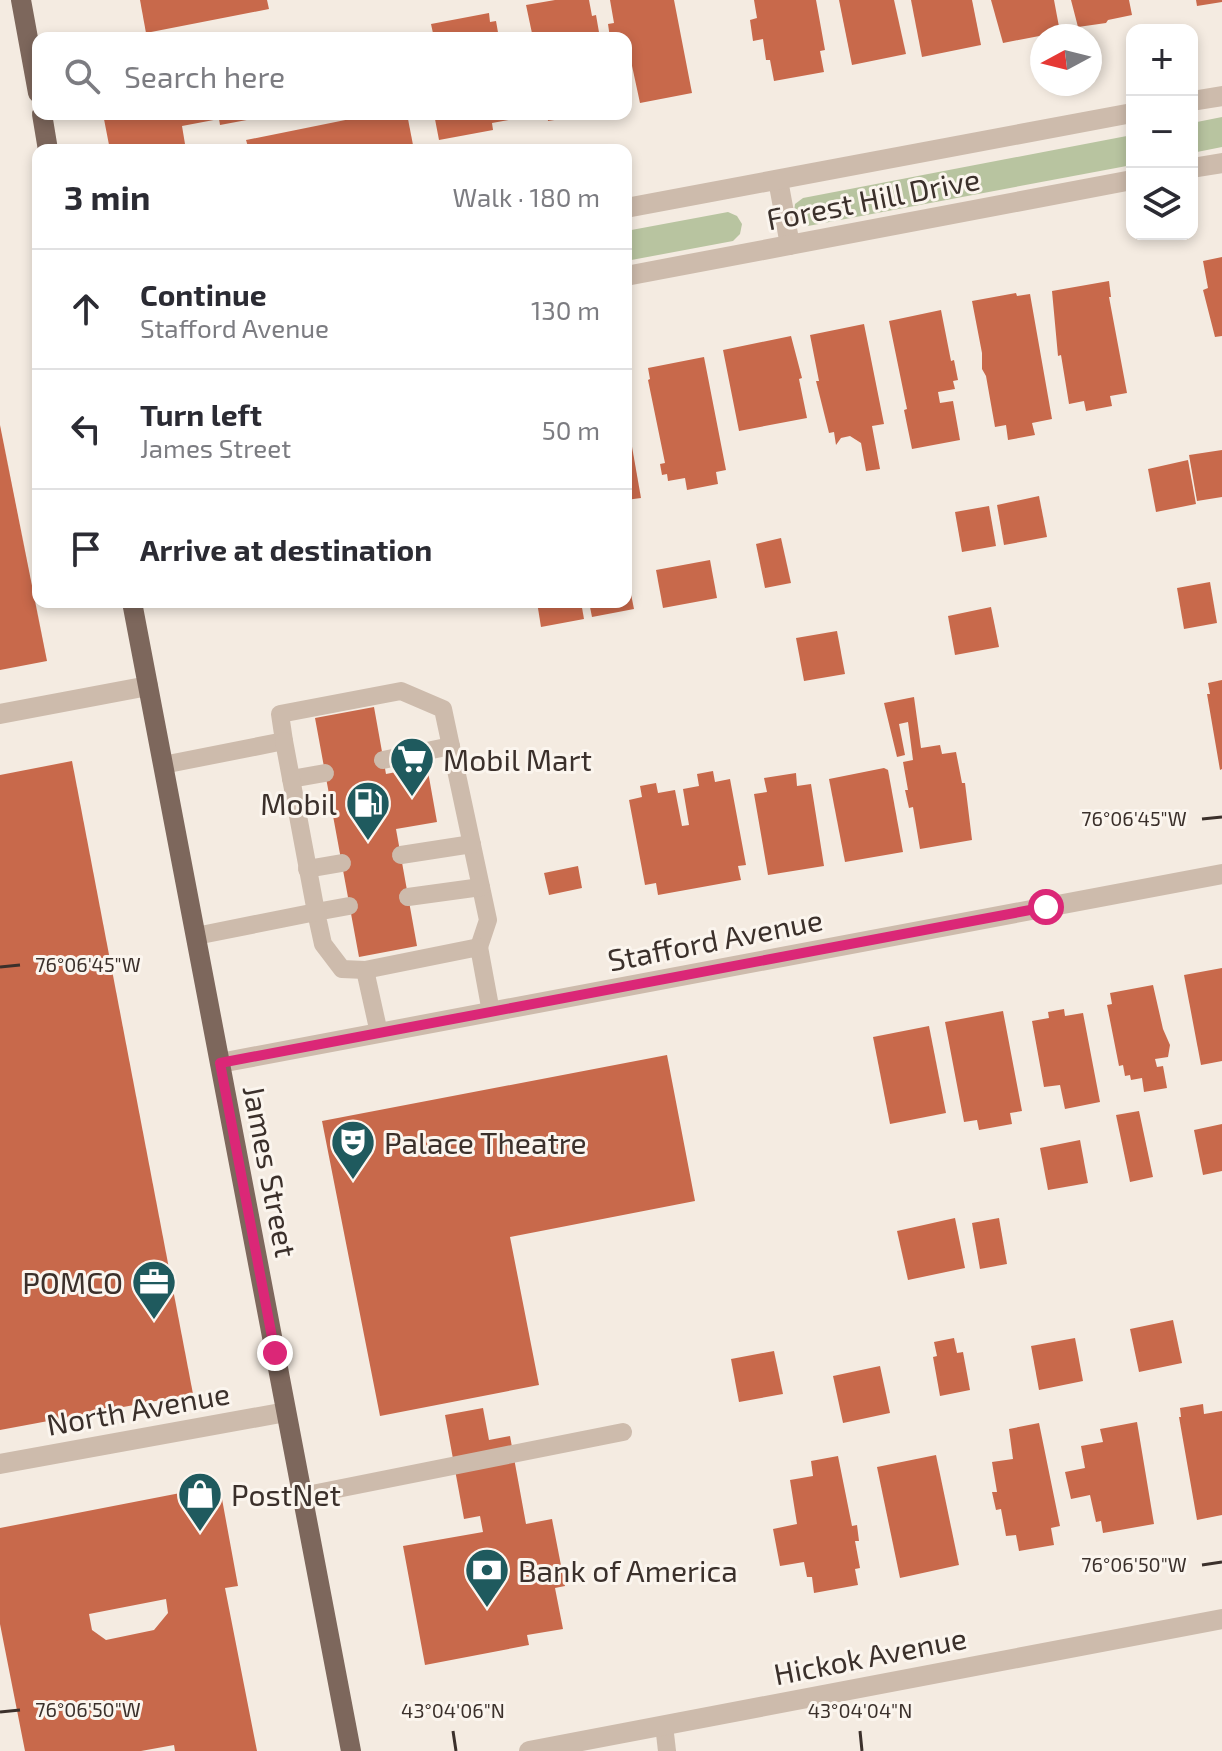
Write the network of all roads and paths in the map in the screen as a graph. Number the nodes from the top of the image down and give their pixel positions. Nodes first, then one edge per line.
1 (21, 0) edge
2 (32, 60) edge
3 (1222, 96) edge
4 (1198, 100) edge
5 (1126, 114) edge
6 (43, 120) edge
7 (47, 144) edge
8 (1222, 163) edge
9 (1198, 167) edge
10 (778, 180) junction
11 (1126, 181) edge
12 (632, 207) edge
13 (790, 245) junction
14 (632, 275) edge
15 (133, 608) edge
16 (148, 686) junction
17 (0, 714) edge
18 (284, 741) junction
19 (451, 746) junction
20 (383, 760) dead end
21 (163, 765) junction
22 (325, 773) dead end
23 (291, 779) junction
24 (472, 844) junction
25 (401, 855) dead end
26 (342, 863) dead end
27 (307, 869) junction
28 (1222, 874) edge
29 (481, 887) junction
30 (408, 897) dead end
31 (349, 906) dead end
32 (316, 912) junction
33 (196, 936) junction
34 (479, 947) junction
35 (365, 970) junction
36 (491, 1012) junction
37 (379, 1033) junction
38 (220, 1063) junction
39 (286, 1412) junction
40 (623, 1432) dead end
41 (0, 1464) edge
42 (302, 1496) junction
43 (1222, 1619) edge
44 (664, 1725) junction
45 (351, 1751) edge
46 (529, 1751) edge
47 (667, 1751) edge

1 - 2 main road
3 - 4 street
5 - 10 street, Forest Hill Drive
6 - 7 main road
8 - 9 street
10 - 12 street, Forest Hill Drive
10 - 13 street
11 - 13 street, Forest Hill Drive
13 - 14 street, Forest Hill Drive
15 - 16 main road, James Street
16 - 17 street
16 - 21 main road, James Street
18 - 19 lane
18 - 21 lane
18 - 23 lane
19 - 20 lane
19 - 24 lane
21 - 33 main road, James Street
22 - 23 lane
23 - 27 lane
24 - 25 lane
24 - 29 lane
26 - 27 lane
27 - 32 lane
28 - 36 street, Stafford Avenue
29 - 30 lane
29 - 34 lane
31 - 32 lane
32 - 33 lane
32 - 35 lane
33 - 38 main road, James Street
34 - 35 lane
34 - 36 lane
35 - 37 lane
36 - 37 street, Stafford Avenue
37 - 38 street, Stafford Avenue
38 - 39 main road, James Street
39 - 41 street, North Avenue
39 - 42 main road, James Street
40 - 42 lane
42 - 45 main road, James Street
43 - 44 street, Hickok Avenue
44 - 46 street, Hickok Avenue
44 - 47 lane

